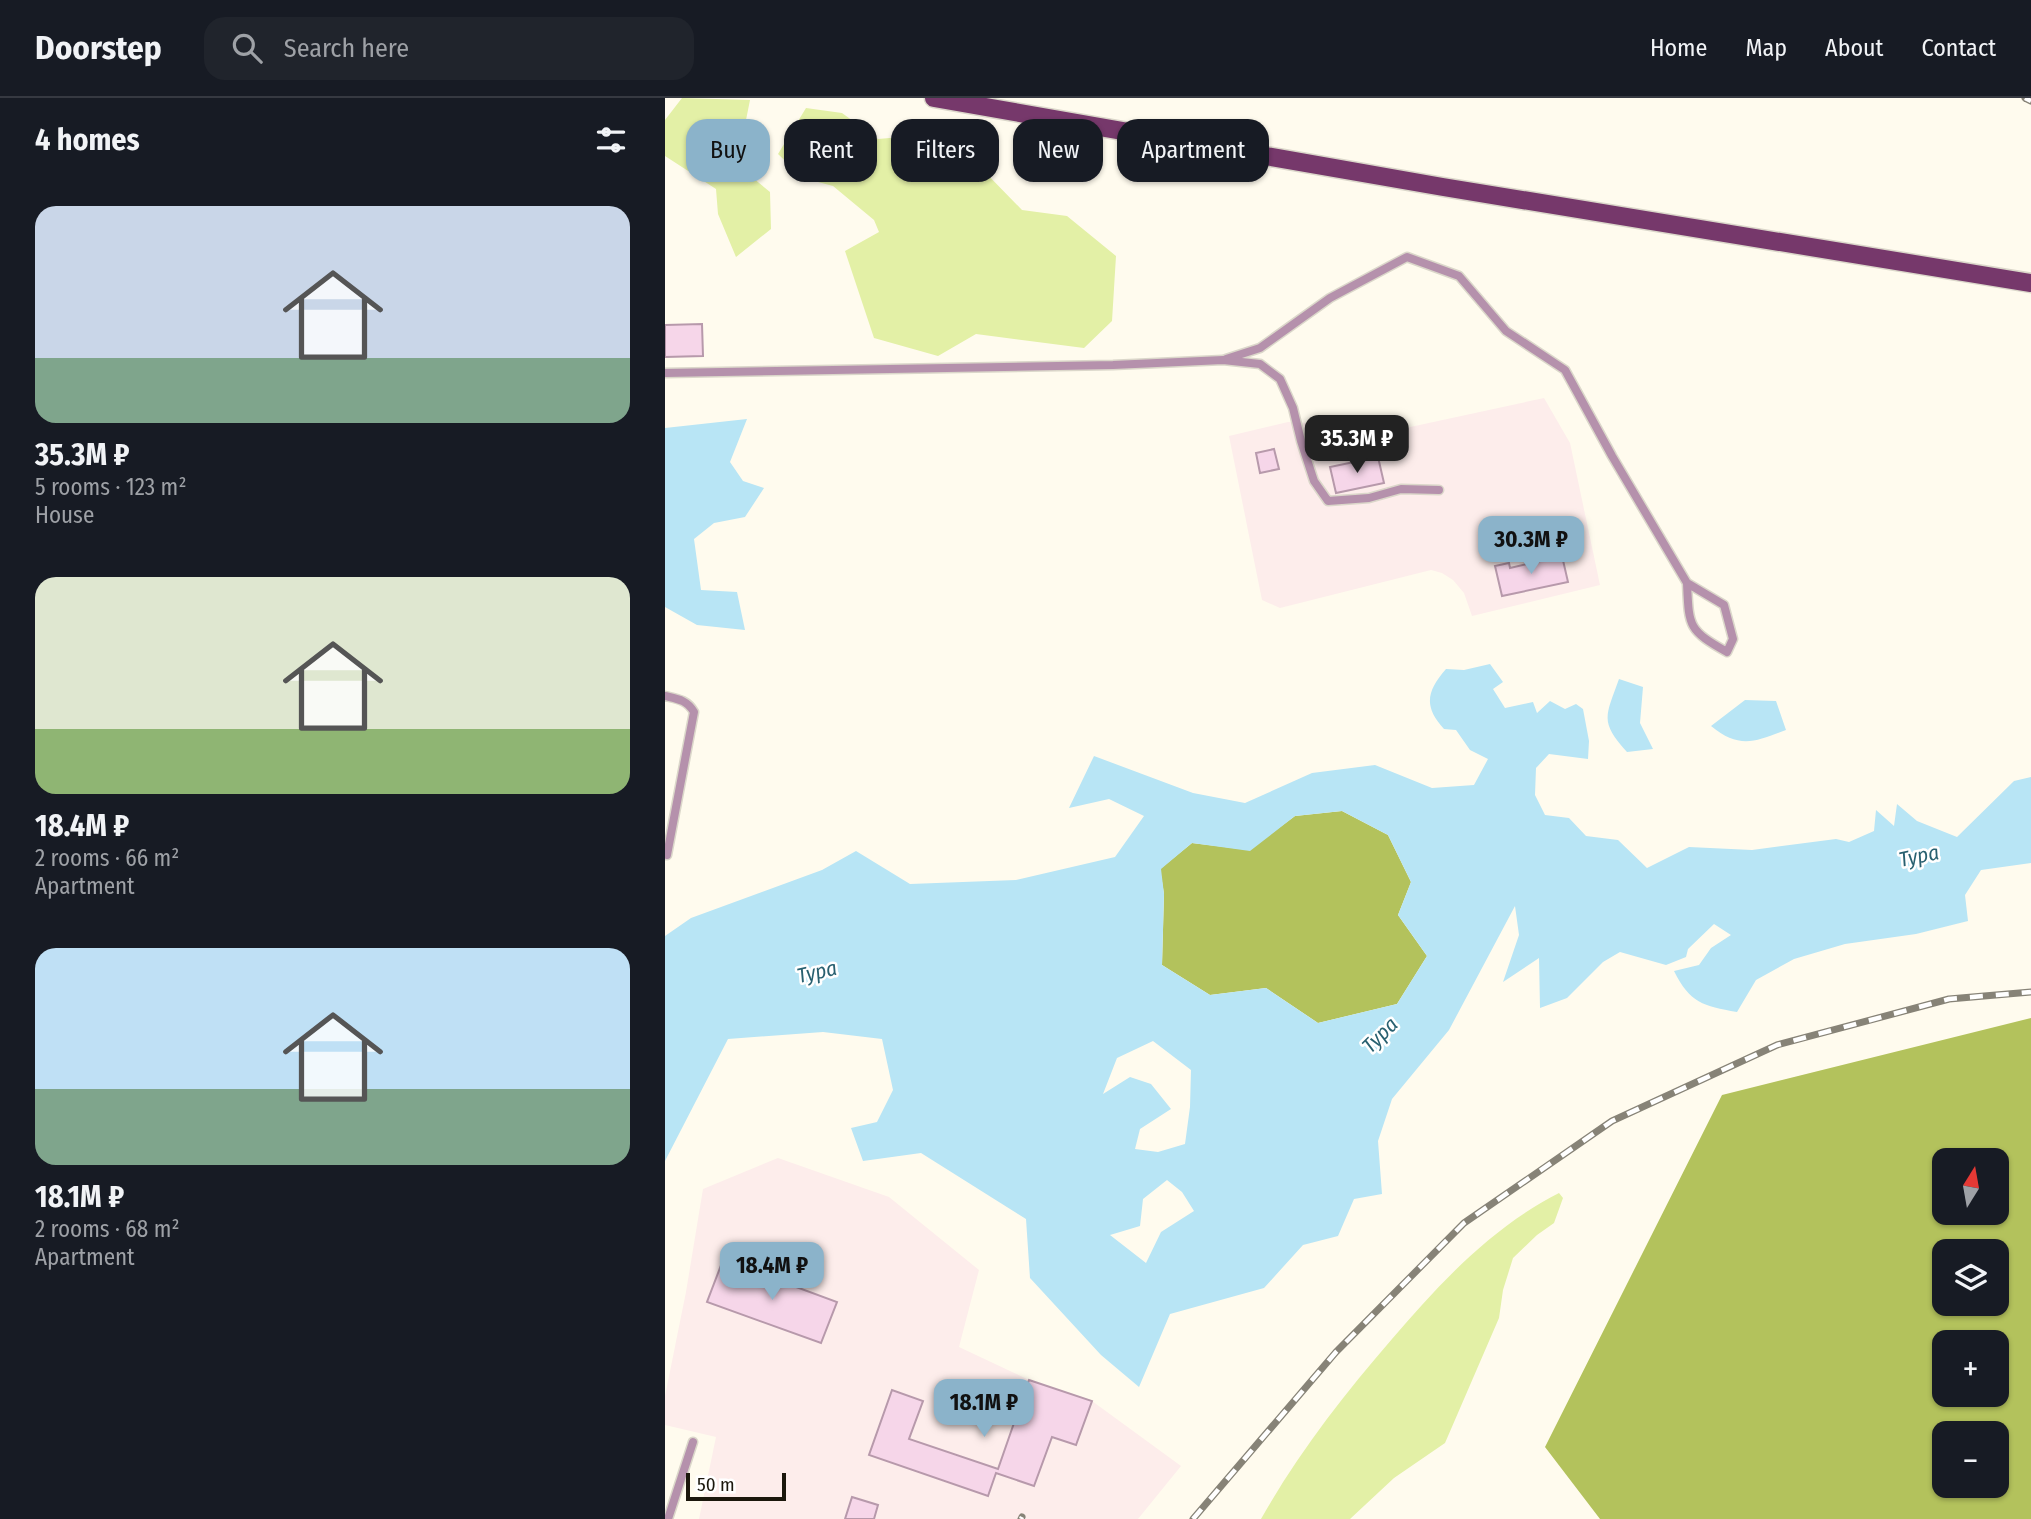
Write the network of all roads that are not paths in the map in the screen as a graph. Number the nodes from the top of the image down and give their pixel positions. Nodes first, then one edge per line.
1 (934, 98) edge
2 (2031, 284) edge
3 (1223, 359) junction
4 (665, 373) edge
5 (1439, 490) dead end
6 (1687, 583) junction
7 (665, 696) edge
8 (667, 855) dead end
9 (693, 1442) dead end
10 (668, 1519) edge

1 - 2 main road
3 - 4 lane
3 - 5 lane
3 - 6 lane
6 - 6 lane
7 - 8 lane
9 - 10 lane

